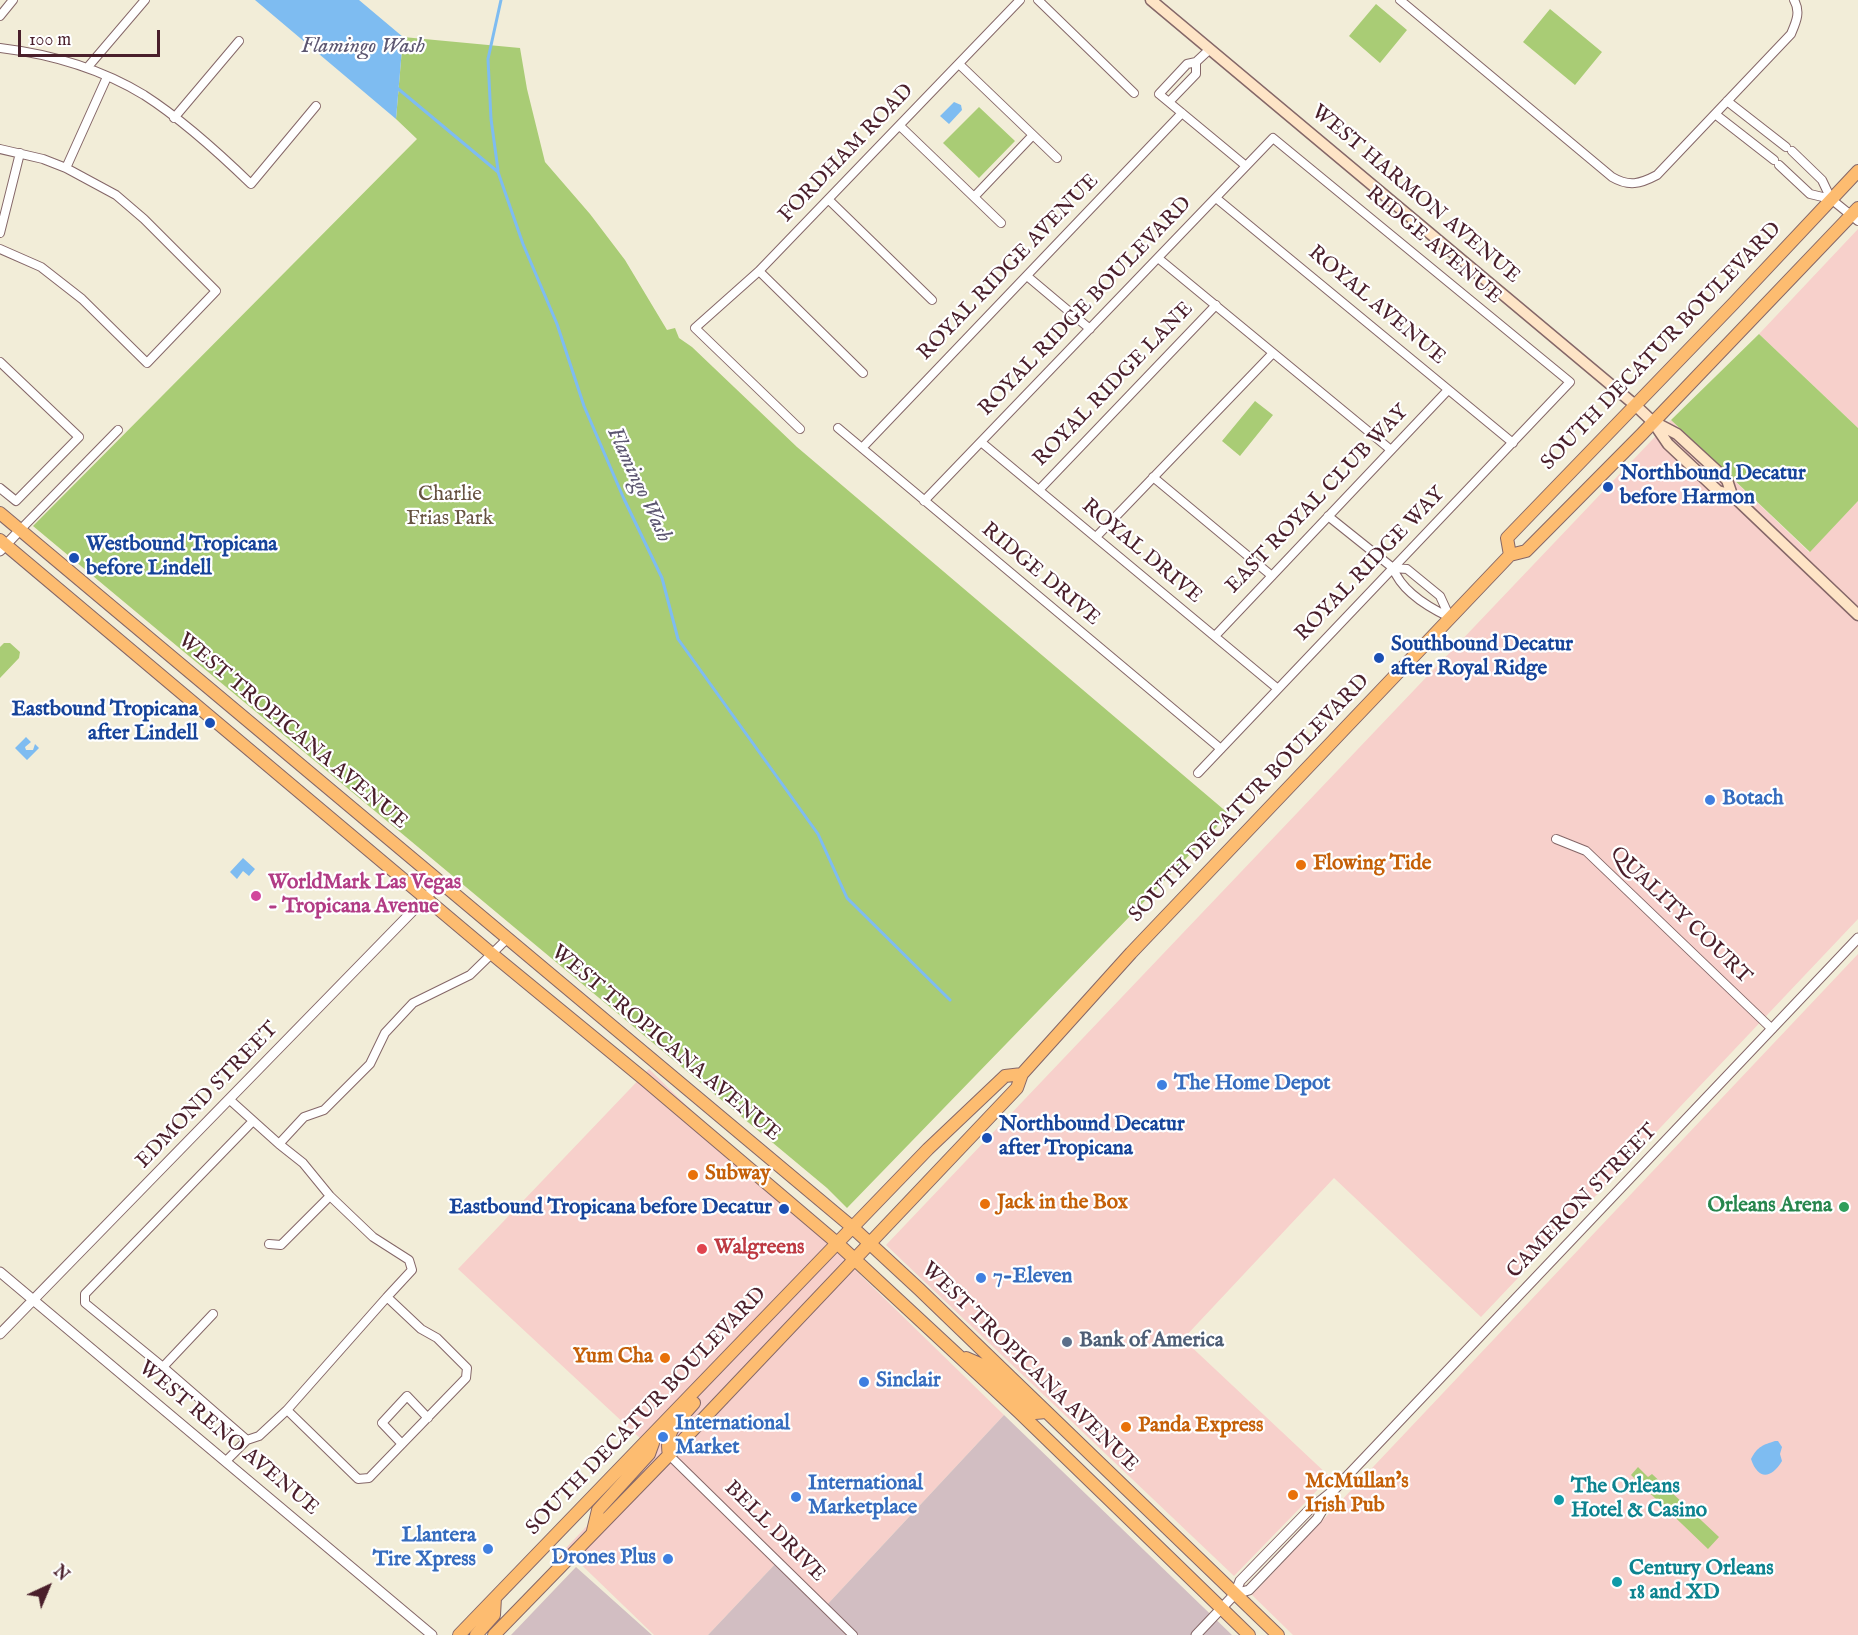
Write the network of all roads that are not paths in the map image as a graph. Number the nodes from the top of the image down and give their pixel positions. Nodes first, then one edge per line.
1 (14, 0) edge
2 (145, 0) edge
3 (1020, 0) edge
4 (1038, 0) edge
5 (1151, 0) edge
6 (1400, 0) edge
7 (1796, 4) edge
8 (0, 16) edge
9 (239, 41) dead end
10 (0, 48) edge
11 (1210, 49) junction
12 (1196, 63) junction
13 (959, 64) junction
14 (87, 68) junction
15 (107, 77) junction
16 (1134, 93) dead end
17 (1727, 101) junction
18 (1169, 102) junction
19 (316, 106) dead end
20 (1182, 113) junction
21 (1715, 114) junction
22 (174, 118) junction
23 (900, 126) junction
24 (1033, 135) junction
25 (1274, 138) joint
26 (0, 149) edge
27 (20, 153) junction
28 (1057, 158) dead end
29 (1246, 166) junction
30 (66, 168) junction
31 (1858, 171) edge
32 (974, 197) junction
33 (1216, 198) junction
34 (1831, 199) junction
35 (829, 200) junction
36 (1856, 215) edge
37 (1001, 223) dead end
38 (0, 232) edge
39 (0, 249) edge
40 (1158, 258) junction
41 (759, 271) junction
42 (1027, 276) junction
43 (932, 300) dead end
44 (1216, 305) junction
45 (1090, 329) junction
46 (1273, 352) junction
47 (0, 362) edge
48 (863, 373) dead end
49 (1570, 382) joint
50 (1449, 390) junction
51 (1635, 405) junction
52 (1653, 422) junction
53 (838, 428) dead end
54 (800, 429) dead end
55 (118, 430) dead end
56 (981, 442) junction
57 (1513, 443) junction
58 (862, 448) junction
59 (1391, 450) junction
60 (1153, 477) junction
61 (0, 488) edge
62 (1039, 490) junction
63 (924, 501) junction
64 (0, 513) edge
65 (1328, 516) junction
66 (20, 530) junction
67 (1096, 537) junction
68 (2, 546) edge
69 (1509, 555) junction
70 (1394, 568) junction
71 (1272, 576) junction
72 (1858, 615) edge
73 (1449, 618) junction
74 (1215, 636) junction
75 (167, 653) junction
76 (180, 664) junction
77 (153, 669) junction
78 (166, 680) junction
79 (1278, 689) junction
80 (1221, 749) junction
81 (1198, 773) dead end
82 (323, 782) junction
83 (308, 799) junction
84 (1556, 839) dead end
85 (441, 882) junction
86 (426, 898) junction
87 (508, 938) junction
88 (1858, 938) edge
89 (492, 954) junction
90 (612, 1025) junction
91 (1772, 1029) junction
92 (598, 1041) junction
93 (1022, 1074) junction
94 (230, 1100) junction
95 (253, 1121) junction
96 (279, 1144) junction
97 (330, 1196) junction
98 (852, 1227) junction
99 (837, 1243) junction
100 (269, 1244) dead end
101 (871, 1244) junction
102 (855, 1260) junction
103 (0, 1272) edge
104 (387, 1297) junction
105 (33, 1299) junction
106 (213, 1314) dead end
107 (0, 1334) edge
108 (956, 1354) junction
109 (164, 1367) junction
110 (706, 1380) junction
111 (287, 1410) junction
112 (1046, 1412) junction
113 (428, 1418) junction
114 (652, 1437) junction
115 (247, 1440) junction
116 (402, 1444) junction
117 (669, 1455) junction
118 (226, 1461) junction
119 (592, 1532) junction
120 (1235, 1594) junction
121 (495, 1598) junction
122 (1221, 1609) junction
123 (432, 1635) edge
124 (459, 1635) edge
125 (476, 1635) edge
126 (494, 1635) edge
127 (853, 1635) edge
128 (1196, 1635) edge
129 (1249, 1635) edge
130 (1278, 1635) edge

1 - 8 street
2 - 14 street
3 - 13 street, FORDHAM ROAD
4 - 16 street
5 - 11 main road, WEST HARMON AVENUE
6 - 21 street
7 - 17 street
9 - 22 street
10 - 14 street
11 - 12 street
11 - 51 main road, WEST HARMON AVENUE
12 - 18 street
12 - 18 street
13 - 23 street, FORDHAM ROAD
13 - 24 street
14 - 15 street
15 - 22 street
15 - 30 street
17 - 21 street
17 - 34 street
18 - 20 street
19 - 22 street
20 - 29 street
20 - 42 street, ROYAL RIDGE AVENUE
21 - 34 street
23 - 32 street
23 - 35 street, FORDHAM ROAD
24 - 28 street
24 - 32 street
25 - 29 street, ROYAL RIDGE BOULEVARD
25 - 49 street, RIDGE AVENUE
26 - 27 street
27 - 30 street
27 - 38 street
29 - 33 street, ROYAL RIDGE BOULEVARD
30 - 39 street
31 - 34 main road, SOUTH DECATUR BOULEVARD
32 - 37 street
33 - 40 street, ROYAL RIDGE BOULEVARD
33 - 50 street, ROYAL AVENUE
34 - 36 street
34 - 51 main road, SOUTH DECATUR BOULEVARD
35 - 41 street, FORDHAM ROAD
35 - 43 street
36 - 52 main road, SOUTH DECATUR BOULEVARD
40 - 44 street
40 - 45 street, ROYAL RIDGE BOULEVARD
41 - 48 street
41 - 54 street, FORDHAM ROAD
42 - 45 street
42 - 58 street, ROYAL RIDGE AVENUE
44 - 46 street
44 - 62 street, ROYAL RIDGE LANE
45 - 56 street, ROYAL RIDGE BOULEVARD
46 - 59 street
46 - 60 street
47 - 61 street
49 - 57 street, ROYAL RIDGE WAY
50 - 57 street, ROYAL AVENUE
50 - 59 street, EAST ROYAL CLUB WAY
51 - 52 main road, WEST HARMON AVENUE
51 - 69 main road, SOUTH DECATUR BOULEVARD
52 - 69 main road, SOUTH DECATUR BOULEVARD
52 - 72 main road, WEST HARMON AVENUE
53 - 58 street, RIDGE DRIVE
55 - 66 street
56 - 62 street, ROYAL DRIVE
56 - 63 street, ROYAL RIDGE BOULEVARD
57 - 70 street, ROYAL RIDGE WAY
58 - 63 street, RIDGE DRIVE
59 - 65 street, EAST ROYAL CLUB WAY
60 - 67 street
60 - 71 street
62 - 67 street, ROYAL DRIVE
63 - 80 street, RIDGE DRIVE
64 - 66 main road, WEST TROPICANA AVENUE
65 - 70 street
65 - 71 street, EAST ROYAL CLUB WAY
66 - 68 street
66 - 75 main road, WEST TROPICANA AVENUE
67 - 74 street, ROYAL DRIVE
68 - 77 main road, WEST TROPICANA AVENUE
69 - 73 main road, SOUTH DECATUR BOULEVARD
70 - 73 street
70 - 73 street
70 - 79 street, ROYAL RIDGE WAY
71 - 74 street, EAST ROYAL CLUB WAY
73 - 93 main road, SOUTH DECATUR BOULEVARD
74 - 79 street, ROYAL DRIVE
75 - 76 main road, WEST TROPICANA AVENUE
75 - 77 main road
76 - 78 main road
76 - 82 main road, WEST TROPICANA AVENUE
77 - 78 main road, WEST TROPICANA AVENUE
78 - 83 main road, WEST TROPICANA AVENUE
79 - 80 street, ROYAL RIDGE WAY
80 - 81 street, ROYAL RIDGE WAY
82 - 83 main road
82 - 85 main road, WEST TROPICANA AVENUE
83 - 86 main road, WEST TROPICANA AVENUE
84 - 91 street, QUALITY COURT
85 - 86 street, EDMOND STREET
85 - 87 main road, WEST TROPICANA AVENUE
86 - 89 main road, WEST TROPICANA AVENUE
86 - 94 street, EDMOND STREET
87 - 89 street
87 - 90 main road, WEST TROPICANA AVENUE
88 - 91 street, CAMERON STREET
89 - 92 main road, WEST TROPICANA AVENUE
89 - 96 street
90 - 92 main road
90 - 98 main road, WEST TROPICANA AVENUE
91 - 120 street, CAMERON STREET
92 - 99 main road, WEST TROPICANA AVENUE
93 - 98 main road, SOUTH DECATUR BOULEVARD
93 - 101 main road, SOUTH DECATUR BOULEVARD
94 - 95 street
94 - 105 street, EDMOND STREET
95 - 96 street
95 - 109 street
96 - 97 street
97 - 100 street
97 - 104 street
98 - 99 main road, SOUTH DECATUR BOULEVARD
98 - 101 main road, WEST TROPICANA AVENUE
99 - 102 main road, WEST TROPICANA AVENUE
99 - 110 main road, SOUTH DECATUR BOULEVARD
101 - 102 main road, SOUTH DECATUR BOULEVARD
101 - 112 main road, WEST TROPICANA AVENUE
102 - 108 main road, WEST TROPICANA AVENUE
102 - 117 main road, SOUTH DECATUR BOULEVARD
103 - 105 street, WEST RENO AVENUE
104 - 111 street
104 - 113 street
105 - 107 street, EDMOND STREET
105 - 118 street, WEST RENO AVENUE
106 - 109 street
108 - 112 main road
108 - 122 main road, WEST TROPICANA AVENUE
109 - 115 street
110 - 114 main road, SOUTH DECATUR BOULEVARD
110 - 117 main road
111 - 115 street
111 - 116 street
112 - 120 main road, WEST TROPICANA AVENUE
113 - 116 street
113 - 116 street
114 - 119 main road
114 - 121 main road, SOUTH DECATUR BOULEVARD
115 - 118 street
117 - 119 main road, SOUTH DECATUR BOULEVARD
117 - 127 street, BELL DRIVE
118 - 123 street, WEST RENO AVENUE
119 - 126 main road, SOUTH DECATUR BOULEVARD
120 - 122 street, CAMERON STREET
120 - 130 main road, WEST TROPICANA AVENUE
121 - 124 main road, SOUTH DECATUR BOULEVARD
121 - 125 main road
122 - 128 street, CAMERON STREET
122 - 129 main road, WEST TROPICANA AVENUE

